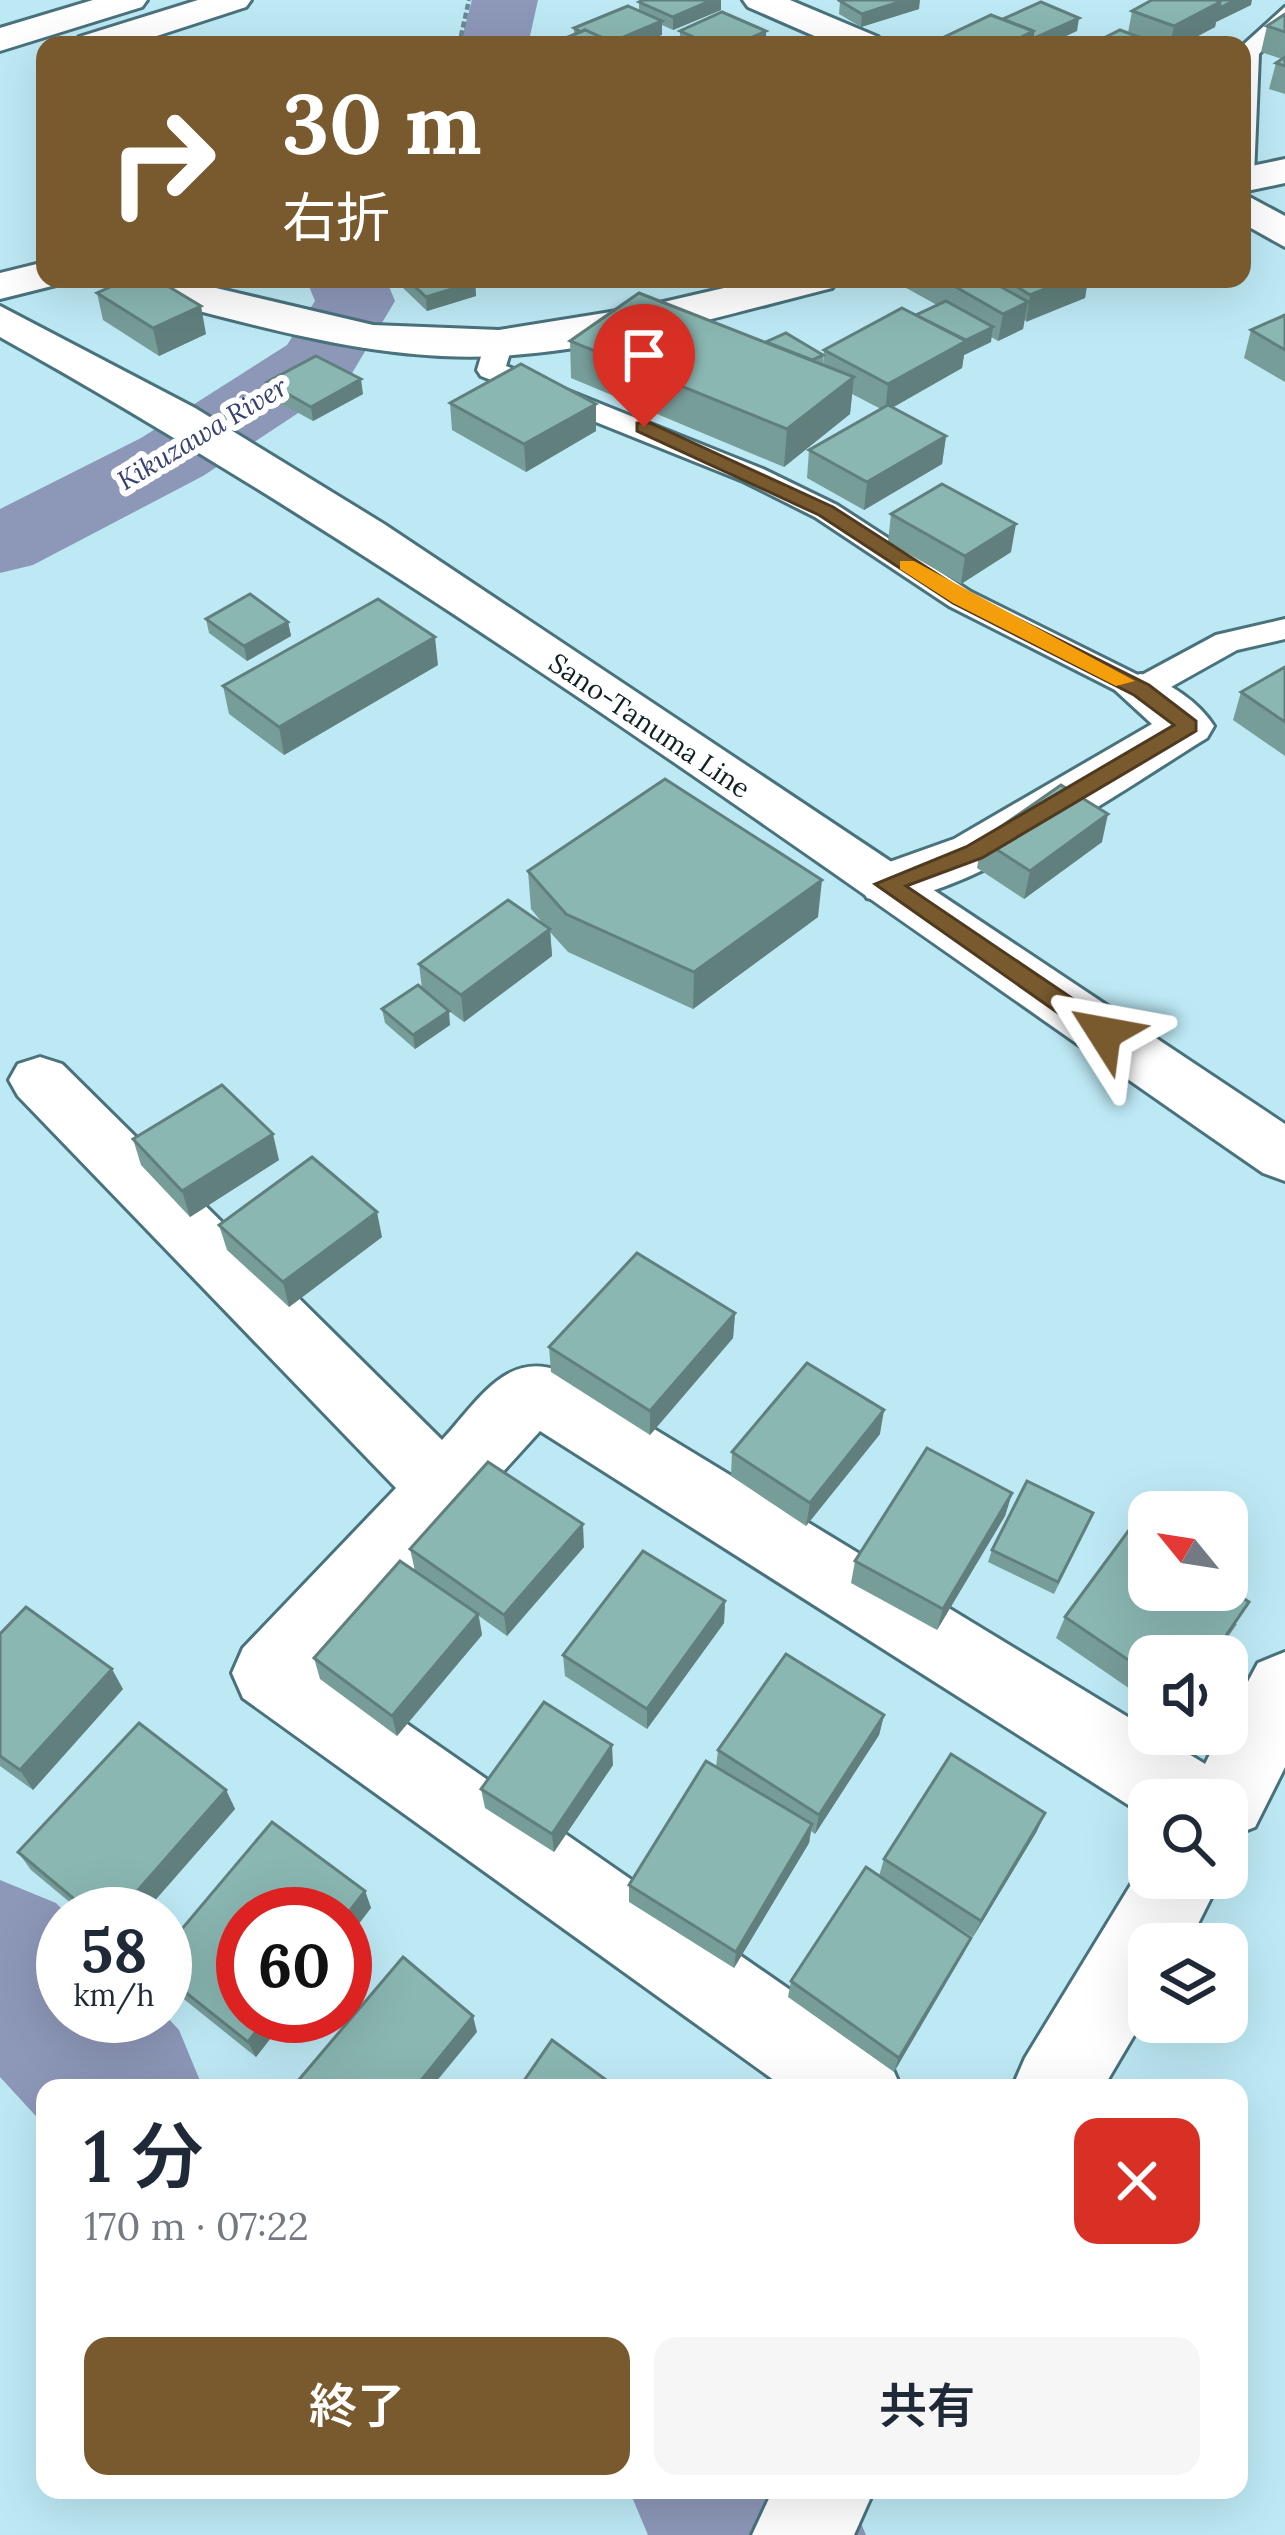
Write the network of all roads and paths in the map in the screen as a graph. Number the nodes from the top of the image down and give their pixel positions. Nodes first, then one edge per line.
1 (130, 0) edge
2 (234, 0) edge
3 (469, 0) edge
4 (760, 0) edge
5 (1285, 14) edge
6 (120, 36) edge
7 (461, 36) edge
8 (845, 36) edge
9 (0, 40) edge
10 (1251, 50) edge
11 (36, 63) edge
12 (0, 73) edge
13 (1285, 171) edge
14 (1251, 177) edge
15 (1251, 212) edge
16 (1285, 235) edge
17 (36, 283) edge
18 (163, 288) edge
19 (779, 288) edge
20 (3, 315) edge
21 (499, 343) junction
22 (1285, 629) edge
23 (1141, 690) junction
24 (886, 884) junction
25 (40, 1080) dead end
26 (1285, 1156) edge
27 (442, 1486) junction
28 (1281, 1705) edge
29 (1158, 1779) edge
30 (1239, 1779) edge
31 (1168, 1899) edge
32 (846, 2079) edge
33 (1059, 2079) edge
34 (821, 2499) edge
35 (801, 2535) edge

1 - 9 main road
2 - 6 main road
3 - 7 path
4 - 8 main road
5 - 10 lane
11 - 12 main road
13 - 14 main road
15 - 16 main road
17 - 20 main road
18 - 21 main road
19 - 21 main road
20 - 24 main road, Sano-Tanuma Line
21 - 23 lane
22 - 23 lane
23 - 24 main road
24 - 26 main road, Sano-Tanuma Line
25 - 27 main road
27 - 29 main road
27 - 32 main road
28 - 30 main road
31 - 33 main road
34 - 35 main road

